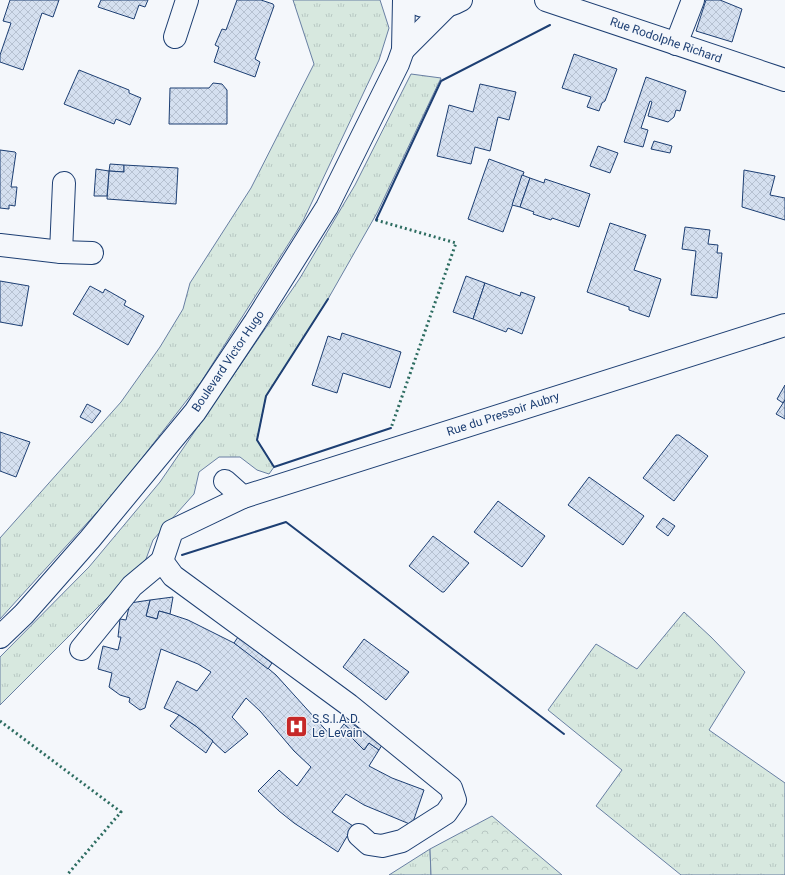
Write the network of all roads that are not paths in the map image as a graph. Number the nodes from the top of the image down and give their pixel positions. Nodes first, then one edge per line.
1 (187, 0) edge
2 (404, 0) edge
3 (410, 0) edge
4 (546, 0) edge
5 (693, 0) edge
6 (454, 4) edge
7 (175, 38) dead end
8 (676, 44) junction
9 (403, 50) junction
10 (785, 80) edge
11 (64, 183) dead end
12 (0, 245) edge
13 (61, 252) junction
14 (92, 253) dead end
15 (785, 325) edge
16 (225, 481) dead end
17 (243, 497) junction
18 (162, 561) junction
19 (0, 637) edge
20 (81, 650) dead end
21 (359, 835) dead end

1 - 7 street
2 - 9 street
3 - 6 street
4 - 8 street, Rue Rodolphe Richard
5 - 8 street
6 - 9 street
8 - 10 street, Rue Rodolphe Richard
9 - 19 street, Boulevard Victor Hugo
11 - 13 street
12 - 13 street
13 - 14 street
15 - 17 street, Rue du Pressoir Aubry
16 - 17 street
17 - 18 street, Rue du Pressoir Aubry
18 - 20 street
18 - 21 street

